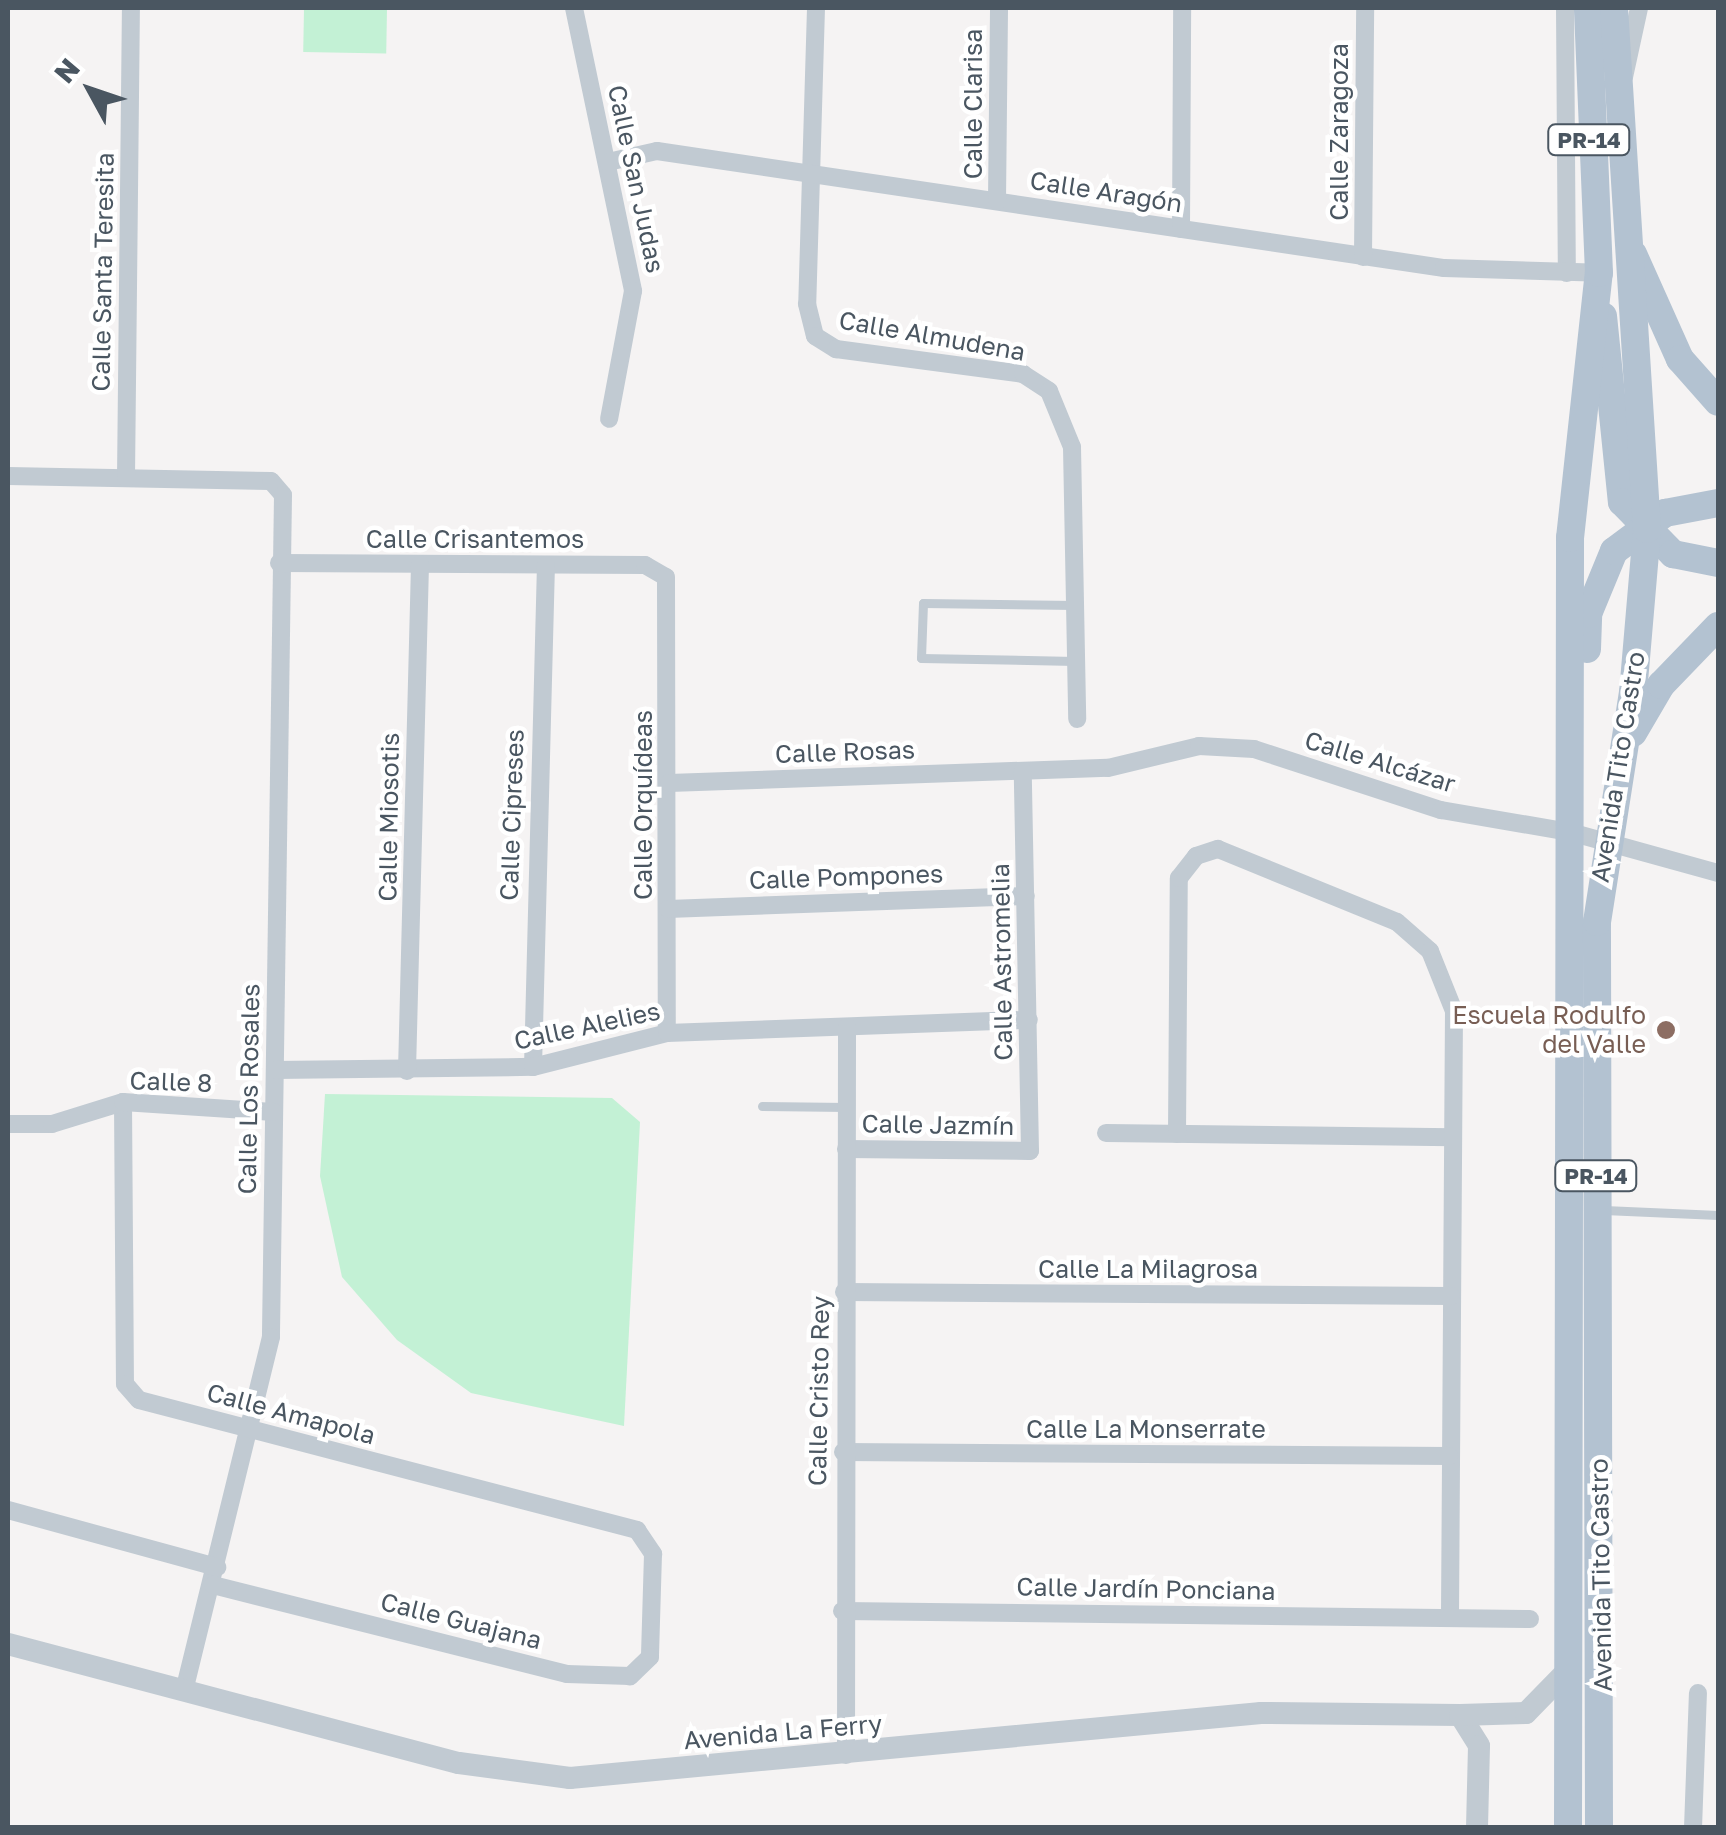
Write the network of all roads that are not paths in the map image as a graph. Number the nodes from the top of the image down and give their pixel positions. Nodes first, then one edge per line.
1 (131, 8) edge
2 (574, 8) edge
3 (816, 8) edge
4 (999, 8) edge
5 (1182, 8) edge
6 (1365, 8) edge
7 (1566, 8) edge
8 (1588, 8) edge
9 (1614, 8) edge
10 (1639, 8) edge
11 (1614, 116) junction
12 (608, 162) junction
13 (816, 174) junction
14 (997, 201) junction
15 (1181, 229) junction
16 (1624, 234) junction
17 (1364, 257) junction
18 (1567, 273) junction
19 (1598, 273) junction
20 (1718, 402) edge
21 (609, 419) dead end
22 (8, 476) edge
23 (126, 478) junction
24 (1718, 504) edge
25 (1646, 529) junction
26 (280, 563) junction
27 (420, 564) junction
28 (1718, 564) edge
29 (546, 565) junction
30 (666, 578) joint
31 (1074, 606) junction
32 (1718, 626) edge
33 (1076, 661) junction
34 (1077, 720) dead end
35 (1570, 726) junction
36 (1620, 762) junction
37 (1023, 771) junction
38 (669, 782) junction
39 (1570, 832) junction
40 (1604, 840) junction
41 (1718, 873) edge
42 (1026, 896) junction
43 (668, 909) junction
44 (1029, 1020) junction
45 (846, 1027) junction
46 (667, 1033) junction
47 (533, 1066) junction
48 (275, 1070) junction
49 (407, 1071) junction
50 (123, 1102) junction
51 (762, 1106) dead end
52 (846, 1107) junction
53 (274, 1112) junction
54 (8, 1124) edge
55 (1106, 1133) dead end
56 (1177, 1134) junction
57 (1453, 1137) junction
58 (846, 1148) junction
59 (1030, 1151) joint
60 (1596, 1210) junction
61 (1718, 1215) edge
62 (844, 1292) junction
63 (1452, 1296) junction
64 (252, 1430) junction
65 (843, 1452) junction
66 (1450, 1456) junction
67 (8, 1510) edge
68 (215, 1576) junction
69 (842, 1611) junction
70 (652, 1613) joint
71 (1450, 1617) junction
72 (1530, 1619) dead end
73 (8, 1644) edge
74 (1569, 1669) junction
75 (184, 1691) junction
76 (1698, 1694) dead end
77 (1460, 1715) junction
78 (846, 1754) junction
79 (1601, 1797) junction
80 (1478, 1828) edge
81 (1568, 1828) edge
82 (1600, 1828) edge
83 (1613, 1828) edge
84 (1692, 1828) edge

1 - 23 street, Calle Santa Teresita
2 - 12 street, Calle San Judas
3 - 13 street, Calle Almudena
4 - 14 street, Calle Clarisa
5 - 15 street
6 - 17 street, Calle Zaragoza
7 - 18 street
8 - 19 main road, Avenida Tito Castro / PR-14
9 - 11 main road, Avenida Tito Castro / PR-14
10 - 11 street
11 - 16 main road, Avenida Tito Castro / PR-14
12 - 13 street, Calle Aragón
12 - 21 street, Calle San Judas
13 - 14 street, Calle Aragón
13 - 31 street, Calle Almudena
14 - 15 street, Calle Aragón
15 - 17 street, Calle Aragón
16 - 20 main road
16 - 25 main road, Avenida Tito Castro / PR-14
17 - 18 street, Calle Aragón
18 - 19 street, Calle Aragón
19 - 25 main road
19 - 35 main road, Avenida Tito Castro / PR-14
22 - 23 street
23 - 26 street, Calle Los Rosales
24 - 25 main road
25 - 28 main road
25 - 35 main road
25 - 36 main road, Avenida Tito Castro / PR-14
26 - 27 street, Calle Crisantemos
26 - 48 street, Calle Los Rosales
27 - 29 street, Calle Crisantemos
27 - 49 street, Calle Miosotis
29 - 30 street, Calle Crisantemos
29 - 47 street, Calle Cipreses
30 - 38 street, Calle Orquídeas
31 - 33 street, Calle Almudena
31 - 33 lane
32 - 36 main road
33 - 34 street, Calle Almudena
35 - 39 main road, Avenida Tito Castro / PR-14
36 - 40 main road, Avenida Tito Castro / PR-14
37 - 38 street, Calle Rosas
37 - 39 street, Calle Alcázar
37 - 42 street, Calle Astromelia
38 - 43 street, Calle Orquídeas
39 - 40 street, Calle Alcázar
39 - 74 main road, Avenida Tito Castro / PR-14
40 - 41 street, Calle Alcázar
40 - 60 main road, Avenida Tito Castro / PR-14
42 - 43 street, Calle Pompones
42 - 44 street, Calle Astromelia
43 - 46 street, Calle Orquídeas
44 - 45 street, Calle Alelies
44 - 59 street, Calle Astromelia
45 - 46 street, Calle Alelies
45 - 52 street, Calle Cristo Rey
46 - 47 street, Calle Alelies
47 - 49 street, Calle Alelies
48 - 49 street, Calle Alelies
48 - 53 street, Calle Los Rosales
50 - 53 street, Calle 8
50 - 54 street, Calle 8
50 - 64 street, Calle Amapola
51 - 52 lane
52 - 58 street, Calle Cristo Rey
53 - 64 street, Calle Los Rosales
55 - 56 street
56 - 57 street
56 - 57 street
57 - 63 street
58 - 59 street, Calle Jazmín
58 - 62 street, Calle Cristo Rey
60 - 61 lane
60 - 79 main road, Avenida Tito Castro / PR-14
62 - 63 street, Calle La Milagrosa
62 - 65 street, Calle Cristo Rey
63 - 66 street
64 - 68 street, Calle Los Rosales
64 - 70 street, Calle Amapola
65 - 66 street, Calle La Monserrate
65 - 69 street, Calle Cristo Rey
66 - 71 street
67 - 68 street, Calle Guajana
68 - 70 street, Calle Guajana
68 - 75 street, Calle Los Rosales
69 - 71 street, Calle Jardín Ponciana
69 - 78 street, Calle Cristo Rey
71 - 72 street, Calle Jardín Ponciana
73 - 75 street, Avenida La Ferry
74 - 77 street, Avenida La Ferry
74 - 81 main road, Avenida Tito Castro / PR-14
75 - 78 street, Avenida La Ferry
76 - 84 street
77 - 78 street, Avenida La Ferry
77 - 80 street
79 - 82 main road, Avenida Tito Castro / PR-14
79 - 83 street

